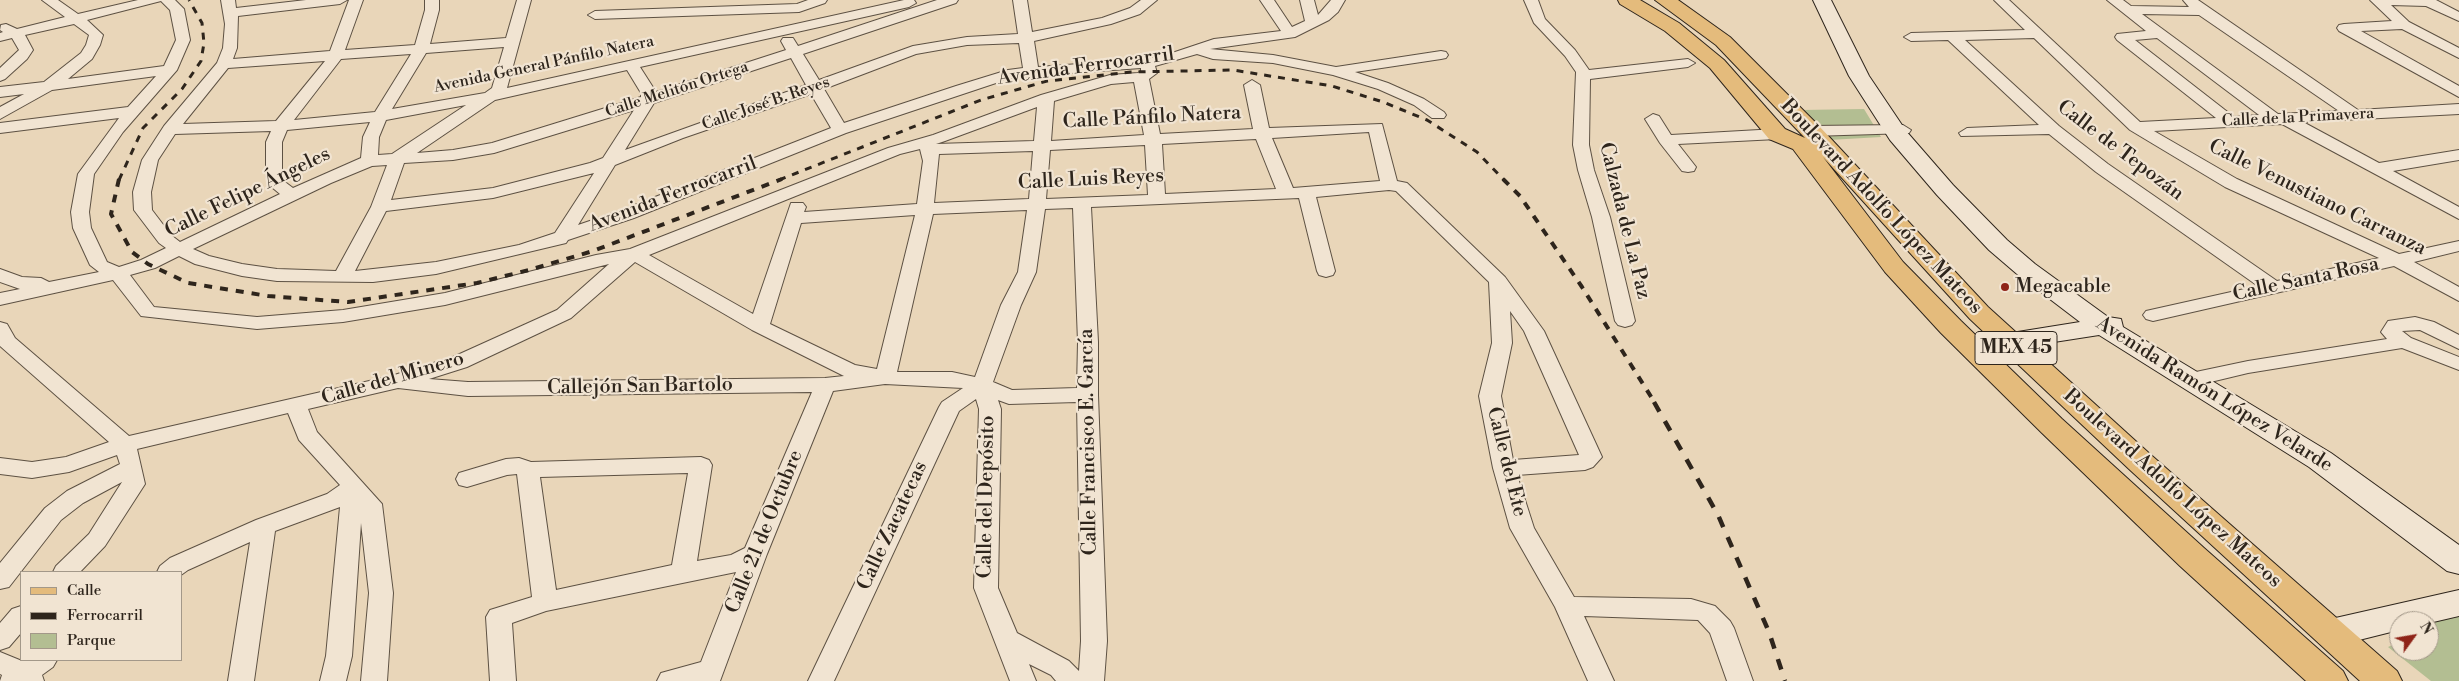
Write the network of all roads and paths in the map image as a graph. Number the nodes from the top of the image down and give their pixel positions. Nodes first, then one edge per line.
1 (49, 0) edge
2 (155, 0) edge
3 (167, 0) edge
4 (340, 0) edge
5 (356, 0) edge
6 (432, 0) edge
7 (524, 0) edge
8 (820, 0) edge
9 (921, 0) edge
10 (951, 0) edge
11 (1020, 0) edge
12 (1150, 0) edge
13 (1267, 0) edge
14 (1307, 0) edge
15 (1338, 0) edge
16 (1531, 0) edge
17 (1627, 0) edge
18 (1644, 0) edge
19 (1664, 0) edge
20 (2001, 0) edge
21 (2190, 0) edge
22 (1820, 1) edge
23 (2377, 1) edge
24 (799, 4) edge
25 (2120, 5) edge
26 (230, 7) edge
27 (2202, 12) junction
28 (595, 15) dead end
29 (2459, 17) edge
30 (77, 20) junction
31 (1314, 24) junction
32 (0, 25) edge
33 (2404, 25) junction
34 (782, 31) junction
35 (16, 34) junction
36 (1290, 34) junction
37 (2037, 34) junction
38 (2159, 34) junction
39 (1951, 35) junction
40 (0, 37) edge
41 (1911, 37) dead end
42 (1025, 38) junction
43 (512, 42) junction
44 (421, 49) junction
45 (1198, 50) junction
46 (794, 51) junction
47 (2459, 54) edge
48 (1441, 55) dead end
49 (336, 56) junction
50 (1688, 63) dead end
51 (224, 64) junction
52 (1717, 64) junction
53 (631, 66) junction
54 (170, 70) junction
55 (1030, 70) junction
56 (1144, 70) junction
57 (1336, 71) junction
58 (1582, 75) junction
59 (0, 76) edge
60 (1252, 85) dead end
61 (43, 87) junction
62 (815, 87) junction
63 (0, 92) edge
64 (2459, 92) edge
65 (488, 97) junction
66 (1046, 98) junction
67 (650, 99) junction
68 (2459, 108) edge
69 (134, 111) junction
70 (0, 114) edge
71 (1438, 115) dead end
72 (2355, 115) junction
73 (380, 116) junction
74 (1653, 119) dead end
75 (2280, 119) junction
76 (2231, 122) junction
77 (281, 126) junction
78 (2136, 127) junction
79 (0, 128) edge
80 (170, 129) junction
81 (2053, 129) junction
82 (840, 130) junction
83 (1811, 130) junction
84 (1899, 130) junction
85 (1967, 133) dead end
86 (1262, 134) junction
87 (1778, 134) junction
88 (1153, 139) junction
89 (1666, 140) junction
90 (927, 146) junction
91 (1041, 146) junction
92 (2459, 154) edge
93 (398, 158) junction
94 (612, 160) junction
95 (369, 161) junction
96 (1688, 167) dead end
97 (2376, 169) junction
98 (1389, 185) junction
99 (804, 186) junction
100 (1306, 192) junction
101 (1287, 194) junction
102 (292, 195) junction
103 (1157, 198) junction
104 (1037, 204) junction
105 (1082, 204) junction
106 (380, 207) junction
107 (924, 209) junction
108 (2459, 214) edge
109 (794, 218) junction
110 (560, 238) junction
111 (2459, 246) edge
112 (180, 250) junction
113 (634, 254) junction
114 (496, 256) junction
115 (2397, 260) junction
116 (1326, 271) dead end
117 (118, 273) junction
118 (0, 275) edge
119 (543, 276) junction
120 (342, 277) junction
121 (1498, 281) junction
122 (66, 285) junction
123 (2274, 288) junction
124 (2459, 295) edge
125 (0, 299) edge
126 (2153, 314) dead end
127 (1626, 321) dead end
128 (759, 326) junction
129 (2107, 326) junction
130 (0, 328) edge
131 (2009, 341) junction
132 (2404, 342) junction
133 (2459, 343) edge
134 (2459, 364) edge
135 (885, 377) junction
136 (2198, 378) junction
137 (395, 382) junction
138 (825, 384) junction
139 (982, 386) junction
140 (1087, 395) junction
141 (296, 405) junction
142 (125, 444) junction
143 (0, 466) edge
144 (132, 467) junction
145 (1504, 468) junction
146 (528, 470) junction
147 (467, 479) dead end
148 (354, 487) junction
149 (264, 526) junction
150 (755, 554) junction
151 (2459, 556) edge
152 (2459, 562) edge
153 (66, 571) edge
154 (170, 571) edge
155 (683, 572) junction
156 (0, 580) edge
157 (545, 602) junction
158 (2459, 603) edge
159 (1567, 606) junction
160 (20, 617) edge
161 (2331, 633) junction
162 (0, 640) edge
163 (1009, 641) junction
164 (0, 662) edge
165 (28, 674) edge
166 (708, 676) edge
167 (241, 681) edge
168 (333, 681) edge
169 (374, 681) edge
170 (503, 681) edge
171 (670, 681) edge
172 (821, 681) edge
173 (1023, 681) edge
174 (1072, 681) edge
175 (1091, 681) edge
176 (1601, 681) edge
177 (1740, 681) edge
178 (2330, 681) edge
179 (2384, 681) edge

1 - 30 street
2 - 30 street
3 - 54 street, Avenida Ferrocarril
4 - 26 street
5 - 49 street
6 - 44 street
7 - 43 street
8 - 24 street
9 - 34 street, Avenida General Pánfilo Natera
10 - 46 street, Calle Melitón Ortega
11 - 42 street
12 - 42 street, Calle José B. Reyes
13 - 36 street
14 - 31 street
15 - 31 street
16 - 58 street, Calzada de La Paz
17 - 52 main road, Boulevard Adolfo López Mateos / MEX 45
18 - 52 main road
19 - 83 main road, Boulevard Adolfo López Mateos / MEX 45
20 - 37 street, Calle Venustiano Carranza
21 - 27 street
22 - 84 street, Avenida Ramón López Velarde
23 - 29 street
23 - 33 street
24 - 28 street
24 - 34 street
25 - 27 street
25 - 38 street
26 - 51 street, Avenida Ferrocarril
27 - 72 street
30 - 35 street
30 - 61 street
31 - 36 street
32 - 35 street
33 - 47 street
33 - 64 street
34 - 46 street
34 - 53 street, Avenida General Pánfilo Natera
35 - 40 street
35 - 59 street
36 - 45 street
37 - 39 street
37 - 78 street, Calle Venustiano Carranza
38 - 75 street
38 - 76 street
39 - 41 street
39 - 81 street, Calle de Tepozán
42 - 55 street
42 - 62 street, Calle José B. Reyes
43 - 44 street
43 - 65 street
44 - 49 street
44 - 73 street
45 - 56 street, Avenida Ferrocarril
45 - 57 street, Avenida Ferrocarril
46 - 62 street
46 - 67 street, Calle Melitón Ortega
48 - 57 street
49 - 51 street
49 - 77 street
50 - 58 street
51 - 80 street, Avenida Ferrocarril
52 - 87 main road, Boulevard Adolfo López Mateos / MEX 45
53 - 65 street, Avenida General Pánfilo Natera
53 - 67 street
54 - 61 street
54 - 69 street, Avenida Ferrocarril
55 - 56 street, Avenida Ferrocarril
55 - 82 street, Avenida Ferrocarril
56 - 66 street, Avenida Ferrocarril
56 - 88 street
57 - 71 street, Avenida Ferrocarril
58 - 127 street, Calzada de La Paz
60 - 86 street
61 - 63 street
61 - 70 street
62 - 82 street
62 - 94 street, Calle José B. Reyes
65 - 73 street, Avenida General Pánfilo Natera
65 - 93 street
66 - 90 street, Avenida Ferrocarril
66 - 91 street
67 - 93 street, Calle Melitón Ortega
67 - 94 street
68 - 72 street, Calle de la Primavera
69 - 79 street
69 - 117 street, Avenida Ferrocarril
72 - 75 street, Calle de la Primavera
73 - 77 street, Avenida General Pánfilo Natera
73 - 95 street
74 - 89 street
75 - 76 street, Calle de la Primavera
75 - 97 street
76 - 78 street, Calle de la Primavera
77 - 80 street, Avenida General Pánfilo Natera
77 - 102 street
78 - 115 street, Calle Venustiano Carranza
80 - 112 street, Avenida Ferrocarril
81 - 85 street
81 - 123 street, Calle de Tepozán
82 - 110 street, Avenida Ferrocarril
83 - 84 street
83 - 131 main road, Boulevard Adolfo López Mateos / MEX 45
84 - 129 street, Avenida Ramón López Velarde
86 - 88 street, Calle Pánfilo Natera
86 - 98 street, Calle Pánfilo Natera
86 - 101 street
87 - 89 street
87 - 178 main road, Boulevard Adolfo López Mateos / MEX 45
88 - 91 street, Calle Pánfilo Natera
88 - 103 street
89 - 96 street
90 - 91 street, Calle Pánfilo Natera
90 - 99 street, Avenida Ferrocarril
90 - 107 street
91 - 104 street
92 - 97 street
93 - 95 street, Calle Felipe Ángeles
93 - 106 street
94 - 106 street, Calle José B. Reyes
94 - 110 street
95 - 102 street, Calle Felipe Ángeles
97 - 108 street
98 - 100 street, Calle Luis Reyes
98 - 121 street
99 - 109 street
99 - 113 street, Avenida Ferrocarril
100 - 101 street, Calle Luis Reyes
100 - 116 street
101 - 103 street, Calle Luis Reyes
102 - 112 street, Calle Felipe Ángeles
103 - 105 street, Calle Luis Reyes
104 - 105 street, Calle Luis Reyes
104 - 107 street, Calle Luis Reyes
104 - 139 street
105 - 140 street, Calle Francisco E. García
106 - 120 street
107 - 109 street, Calle Luis Reyes
107 - 135 street
109 - 128 street
110 - 114 street, Avenida Ferrocarril
111 - 115 street, Calle Santa Rosa
112 - 117 street, Calle Felipe Ángeles
112 - 120 street, Avenida Ferrocarril
113 - 119 street, Avenida Ferrocarril
113 - 128 street, Calle del Depósito
113 - 137 street, Calle del Minero
114 - 119 street
114 - 120 street, Avenida Ferrocarril
115 - 123 street, Calle Santa Rosa
115 - 124 street, Calle Venustiano Carranza
117 - 119 street, Avenida Ferrocarril
117 - 122 street, Calle Felipe Ángeles
118 - 122 street
121 - 145 street, Calle del Ete
121 - 145 street
122 - 125 street
123 - 126 street, Calle Santa Rosa
128 - 135 street, Calle del Depósito
129 - 131 street
129 - 136 street, Avenida Ramón López Velarde
129 - 152 street, Avenida Ramón López Velarde
130 - 142 street
131 - 161 main road, Boulevard Adolfo López Mateos / MEX 45
132 - 133 street
132 - 134 street
132 - 136 street
135 - 138 street, Callejón San Bartolo
135 - 139 street, Calle del Depósito
136 - 151 street, Avenida Ramón López Velarde
137 - 138 street, Callejón San Bartolo
137 - 141 street, Calle del Minero
138 - 150 street, Calle 21 de Octubre
139 - 140 street
139 - 163 street, Calle del Depósito
139 - 172 street, Calle Zacatecas
140 - 175 street, Calle Francisco E. García
141 - 142 street, Calle del Minero
141 - 148 street
142 - 143 street, Calle del Minero
142 - 144 street
144 - 153 street
144 - 156 street
145 - 159 street, Calle del Ete
146 - 147 street
146 - 155 street
146 - 157 street
148 - 149 street
148 - 168 street
148 - 169 street
149 - 154 street
149 - 167 street
150 - 155 street
150 - 166 street, Calle 21 de Octubre
155 - 157 street
157 - 170 street
158 - 161 street
159 - 176 street, Calle del Ete
159 - 177 street
160 - 162 street
161 - 179 main road, Boulevard Adolfo López Mateos / MEX 45
163 - 173 street, Calle del Depósito
163 - 174 street
164 - 165 street
166 - 171 street

